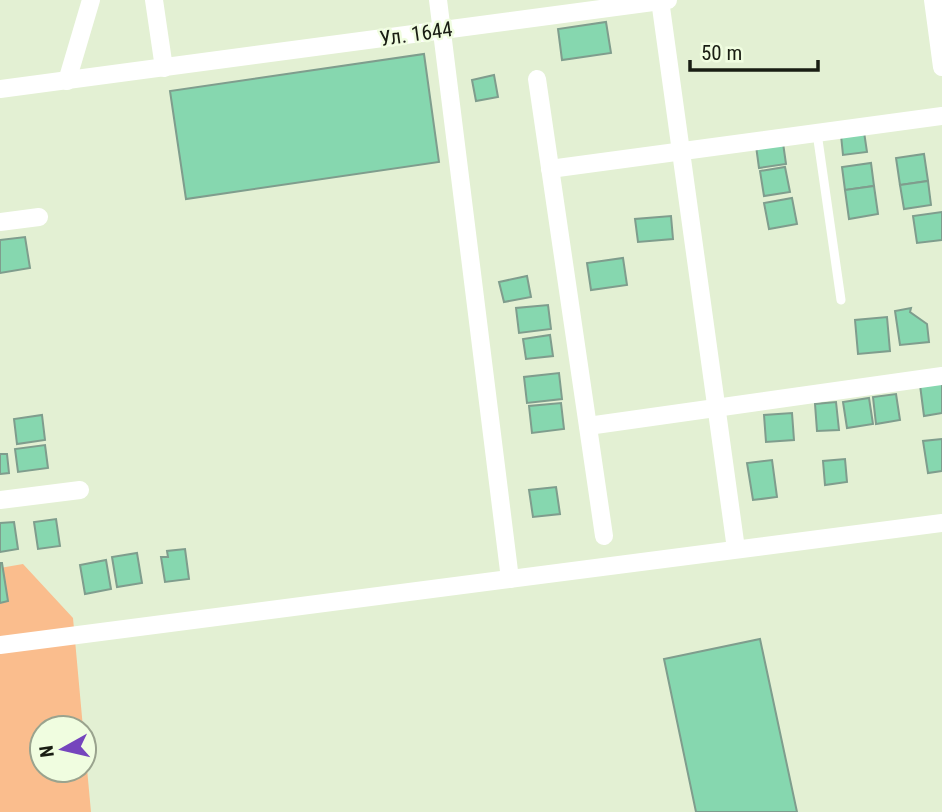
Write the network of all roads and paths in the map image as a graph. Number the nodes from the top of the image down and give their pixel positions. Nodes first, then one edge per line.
1 (91, 0) edge
2 (154, 0) edge
3 (438, 0) edge
4 (662, 0) edge
5 (933, 0) edge
6 (442, 31) junction
7 (942, 67) edge
8 (163, 68) junction
9 (537, 79) dead end
10 (67, 80) junction
11 (0, 89) edge
12 (942, 116) edge
13 (817, 133) junction
14 (681, 151) junction
15 (550, 169) junction
16 (39, 217) dead end
17 (0, 222) edge
18 (841, 300) dead end
19 (942, 376) edge
20 (716, 407) junction
21 (587, 426) junction
22 (80, 490) dead end
23 (0, 500) edge
24 (942, 523) edge
25 (604, 536) dead end
26 (736, 550) junction
27 (510, 579) junction
28 (0, 645) edge

1 - 10 street
2 - 8 street
3 - 6 street
4 - 6 street, Ул. 1644
4 - 14 street
5 - 7 street
6 - 8 street, Ул. 1644
6 - 27 street
8 - 10 street, Ул. 1644
9 - 15 street
10 - 11 street, Ул. 1644
12 - 13 street
13 - 14 street
13 - 18 lane
14 - 15 street
14 - 20 street
15 - 21 street
16 - 17 street
19 - 20 street
20 - 21 street
20 - 26 street
21 - 25 street
22 - 23 street
24 - 26 street
26 - 27 street
27 - 28 street

